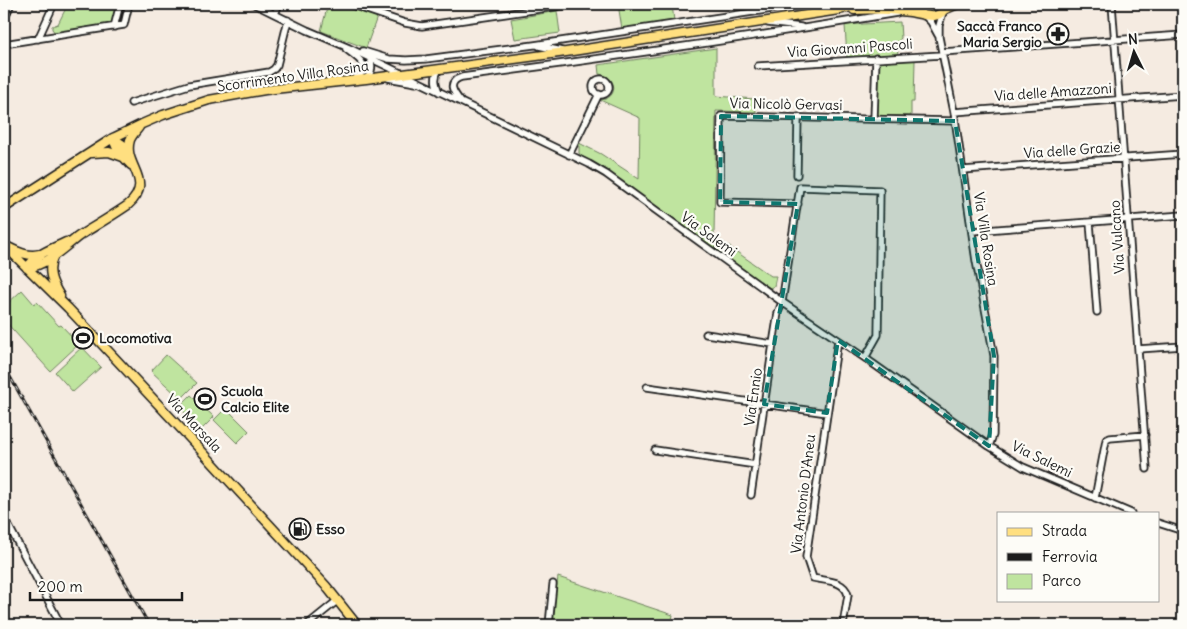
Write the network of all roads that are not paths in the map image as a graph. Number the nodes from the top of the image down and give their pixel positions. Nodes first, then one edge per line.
1 (11, 4) edge
2 (54, 4) edge
3 (120, 4) edge
4 (129, 4) edge
5 (254, 4) edge
6 (279, 4) edge
7 (349, 4) edge
8 (574, 4) edge
9 (806, 4) edge
10 (863, 4) edge
11 (914, 4) edge
12 (966, 4) edge
13 (1112, 4) edge
14 (543, 6) edge
15 (950, 7) edge
16 (839, 10) junction
17 (906, 12) junction
18 (275, 14) junction
19 (923, 14) junction
20 (4, 19) edge
21 (288, 20) junction
22 (763, 22) junction
23 (114, 27) junction
24 (808, 28) junction
25 (1183, 35) edge
26 (939, 36) junction
27 (38, 39) junction
28 (1114, 40) junction
29 (336, 43) junction
30 (4, 44) edge
31 (534, 45) junction
32 (349, 48) junction
33 (566, 52) junction
34 (942, 54) junction
35 (370, 58) junction
36 (876, 58) junction
37 (758, 66) dead end
38 (439, 69) junction
39 (402, 74) junction
40 (370, 78) junction
41 (352, 80) junction
42 (426, 86) junction
43 (438, 92) junction
44 (599, 94) dead end
45 (1183, 95) edge
46 (1119, 100) junction
47 (462, 103) junction
48 (131, 104) dead end
49 (954, 112) junction
50 (798, 117) junction
51 (874, 118) junction
52 (955, 121) junction
53 (142, 124) junction
54 (114, 138) junction
55 (90, 153) junction
56 (569, 154) junction
57 (1183, 154) edge
58 (127, 156) junction
59 (1124, 159) junction
60 (963, 170) junction
61 (797, 175) dead end
62 (798, 204) junction
63 (4, 208) edge
64 (1183, 215) edge
65 (1128, 219) junction
66 (1090, 222) junction
67 (972, 231) junction
68 (79, 237) junction
69 (4, 245) edge
70 (44, 252) junction
71 (54, 255) junction
72 (27, 268) junction
73 (782, 302) junction
74 (68, 308) junction
75 (1097, 312) dead end
76 (706, 334) dead end
77 (838, 340) junction
78 (773, 344) junction
79 (1183, 346) edge
80 (1138, 349) junction
81 (864, 358) junction
82 (647, 387) dead end
83 (764, 404) junction
84 (827, 413) junction
85 (1145, 435) junction
86 (989, 446) junction
87 (655, 450) dead end
88 (756, 465) junction
89 (1147, 469) dead end
90 (751, 495) dead end
91 (1095, 498) junction
92 (1130, 512) edge
93 (4, 517) edge
94 (1160, 523) edge
95 (1183, 531) edge
96 (553, 584) dead end
97 (338, 600) junction
98 (61, 625) edge
99 (306, 625) edge
100 (358, 625) edge
101 (549, 625) edge
102 (843, 625) edge

1 - 20 street
2 - 27 street
3 - 23 street
4 - 23 street
5 - 18 street, Via Salemi
6 - 18 street
7 - 14 street
8 - 14 street
9 - 31 street
10 - 16 main road
11 - 19 main road
12 - 15 street
13 - 28 street, Via Vulcano
15 - 19 main road
15 - 26 street, Via Villa Rosina
16 - 17 main road
16 - 22 main road, Scorrimento Villa Rosina
17 - 19 main road
17 - 24 street
18 - 21 street, Via Salemi
19 - 26 street, Via Villa Rosina
21 - 29 street, Via Salemi
21 - 48 street
22 - 24 street
22 - 33 main road, Scorrimento Villa Rosina
23 - 27 street
24 - 47 street
25 - 28 street, Via Giovanni Pascoli
26 - 34 street, Via Villa Rosina
27 - 30 street
28 - 34 street, Via Giovanni Pascoli
28 - 46 street, Via Vulcano
29 - 32 street, Via Salemi
29 - 41 street
31 - 32 street
31 - 33 street
32 - 35 street, Via Salemi
33 - 38 main road, Scorrimento Villa Rosina
34 - 36 street, Via Giovanni Pascoli
34 - 49 street, Via Villa Rosina
35 - 39 street, Via Salemi
35 - 40 street
36 - 37 street, Via Giovanni Pascoli
36 - 51 street
38 - 39 main road, Scorrimento Villa Rosina
38 - 43 street
39 - 40 main road, Scorrimento Villa Rosina
39 - 42 street, Via Salemi
40 - 41 main road, Scorrimento Villa Rosina
40 - 42 street
41 - 53 main road, Scorrimento Villa Rosina
42 - 43 street, Via Salemi
43 - 47 street, Via Salemi
44 - 56 street
45 - 46 street, Via delle Amazzoni
46 - 49 street, Via delle Amazzoni
46 - 59 street, Via Vulcano
47 - 56 street, Via Salemi
49 - 52 street, Via Villa Rosina
50 - 51 street, Via Nicolò Gervasi
50 - 61 street
50 - 62 street, Via Nicolò Gervasi
51 - 52 street, Via Nicolò Gervasi
52 - 60 street, Via Villa Rosina
53 - 54 main road, Scorrimento Villa Rosina
53 - 58 main road
54 - 55 main road, Scorrimento Villa Rosina
54 - 58 main road
55 - 58 main road
55 - 63 main road, Scorrimento Villa Rosina
56 - 73 street, Via Salemi
57 - 59 street, Via delle Grazie
58 - 68 main road
59 - 60 street, Via delle Grazie
59 - 65 street, Via Vulcano
60 - 67 street, Via Villa Rosina
62 - 73 street, Via Ennio
62 - 81 street, Via Ennio
64 - 65 street
65 - 66 street
65 - 80 street, Via Vulcano
66 - 67 street
66 - 75 street
67 - 86 street, Via Villa Rosina
68 - 70 main road
68 - 71 main road
69 - 70 main road
69 - 72 main road, Via Marsala
70 - 72 main road
71 - 72 main road
71 - 74 main road
72 - 74 main road, Via Marsala
73 - 77 street, Via Salemi
73 - 78 street, Via Ennio
74 - 97 main road, Via Marsala
76 - 78 street
77 - 81 street, Via Salemi
77 - 84 street, Via Antonio D'Aneu
78 - 83 street, Via Ennio
79 - 80 street
80 - 85 street, Via Vulcano
81 - 86 street, Via Salemi
82 - 83 street
83 - 84 street
83 - 88 street, Via Ennio
84 - 102 street, Via Antonio D'Aneu
85 - 89 street, Via Vulcano
85 - 91 street
86 - 91 street, Via Salemi
87 - 88 street
88 - 90 street, Via Ennio
91 - 92 street, Via Salemi
93 - 98 street
94 - 95 street
96 - 101 street
97 - 99 street
97 - 100 main road, Via Marsala

